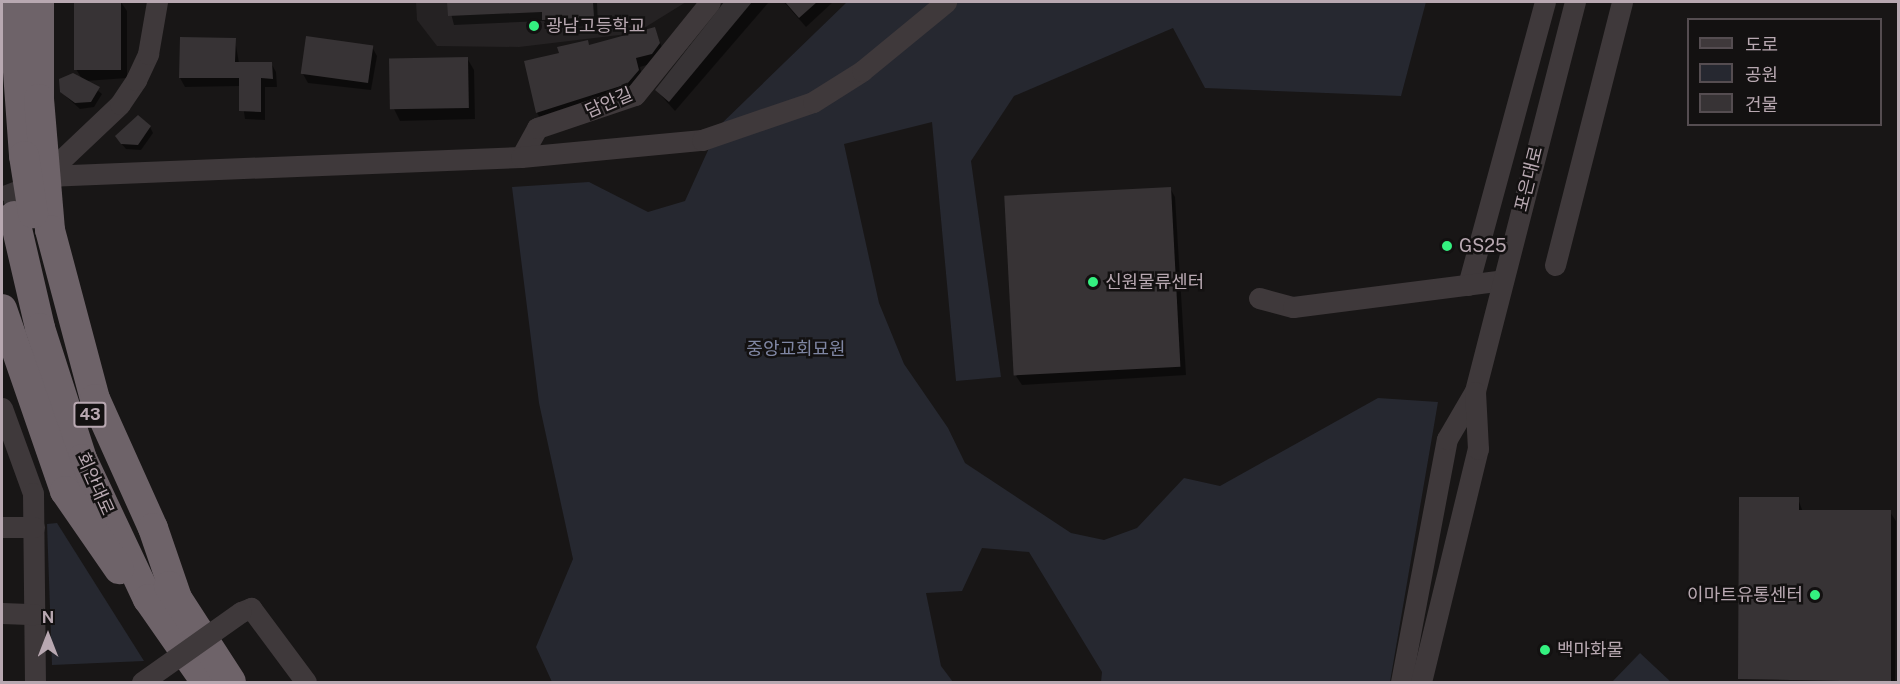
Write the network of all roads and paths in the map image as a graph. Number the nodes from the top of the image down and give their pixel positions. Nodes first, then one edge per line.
1 (13, 2) edge
2 (39, 2) edge
3 (157, 2) edge
4 (710, 2) edge
5 (946, 2) edge
6 (1545, 2) edge
7 (1575, 2) edge
8 (1622, 2) edge
9 (2, 126) edge
10 (521, 157) junction
11 (14, 158) junction
12 (32, 197) junction
13 (1555, 265) dead end
14 (1503, 280) junction
15 (1468, 285) junction
16 (1259, 298) dead end
17 (2, 309) edge
18 (1475, 391) junction
19 (2, 408) edge
20 (7, 440) edge
21 (2, 527) edge
22 (34, 527) junction
23 (148, 598) junction
24 (2, 614) edge
25 (35, 614) junction
26 (35, 682) edge
27 (142, 682) edge
28 (206, 682) edge
29 (231, 682) edge
30 (306, 682) edge
31 (1401, 682) edge
32 (1421, 682) edge

1 - 11 highway, 43
2 - 12 highway
3 - 12 street
4 - 10 street, 담안길
5 - 10 street
6 - 15 street
7 - 14 street, 포은대로
8 - 13 street
9 - 11 highway, 43
10 - 12 street
11 - 12 highway, 43, bridge
12 - 23 highway, 회안대로 / 43
12 - 29 highway, 회안대로 / 43
14 - 15 street
14 - 18 street, 포은대로
15 - 16 street
17 - 23 highway
18 - 31 street, 포은대로
18 - 32 street, 포은대로
19 - 20 street
20 - 22 street
21 - 22 street
22 - 25 street
23 - 28 highway, 회안대로 / 43
24 - 25 street
25 - 26 street
27 - 30 street, bridge

